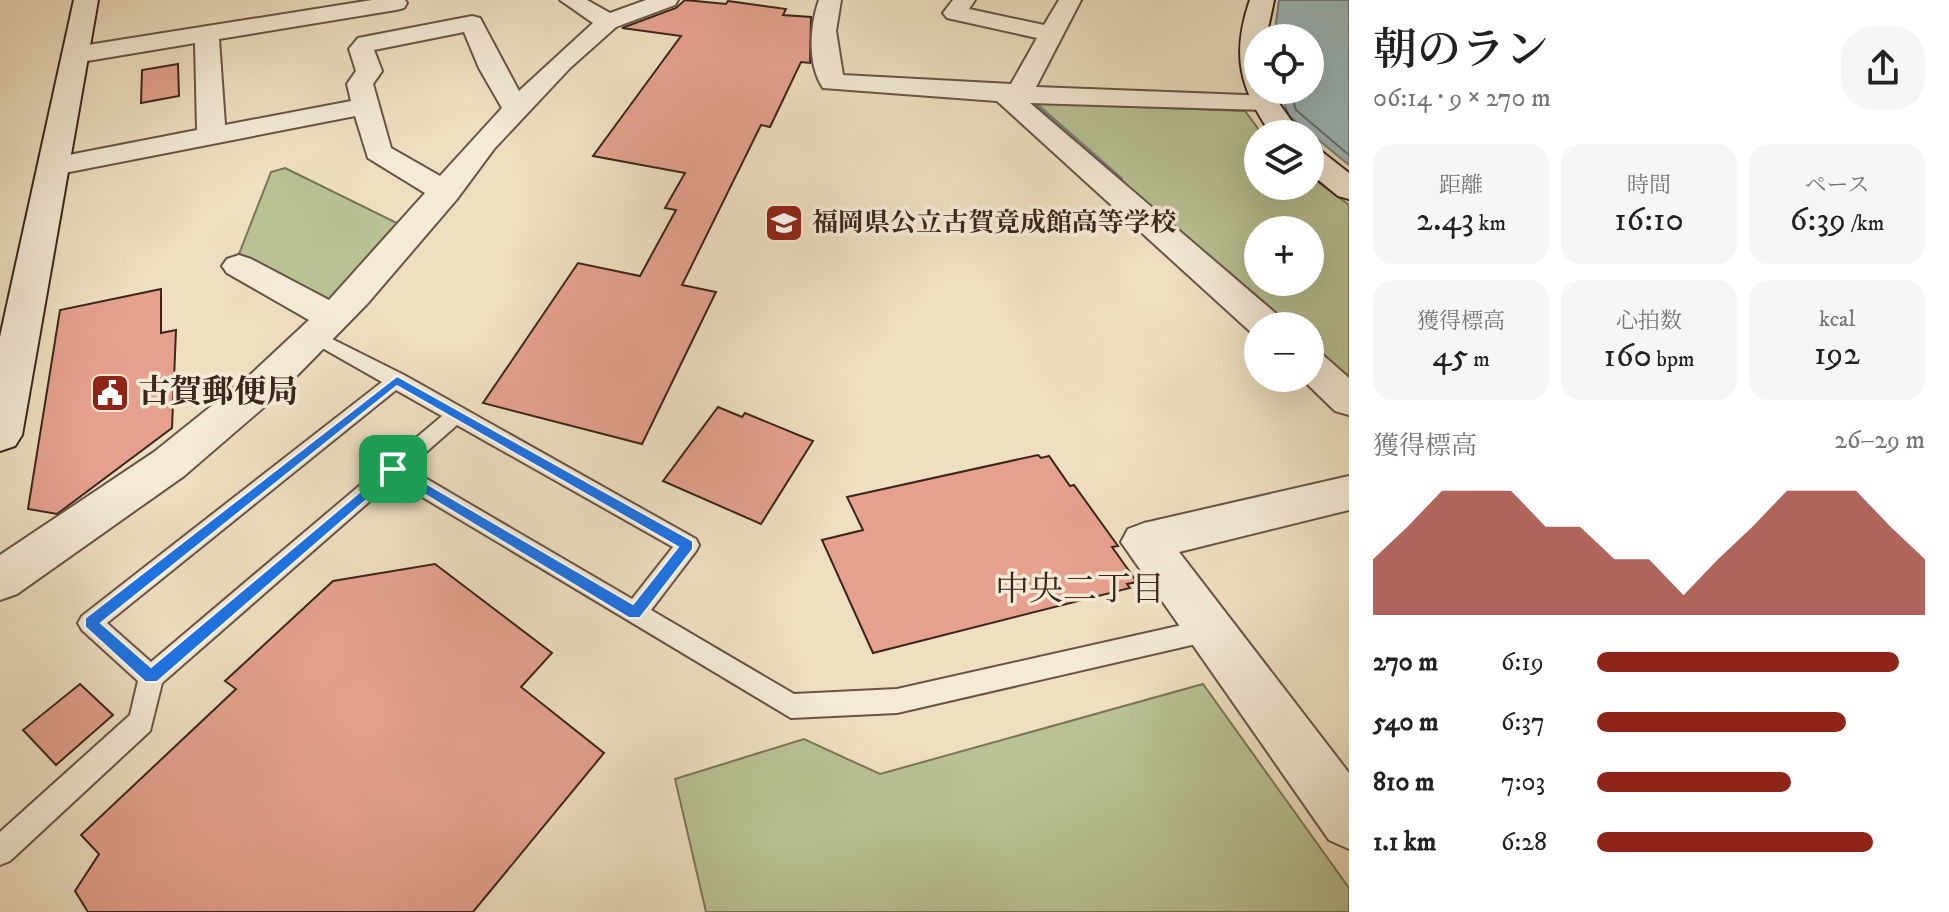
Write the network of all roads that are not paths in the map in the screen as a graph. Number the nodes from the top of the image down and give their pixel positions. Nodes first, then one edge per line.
1 (86, 0) edge
2 (571, 0) edge
3 (667, 0) edge
4 (830, 0) edge
5 (964, 0) edge
6 (1070, 0) edge
7 (1262, 0) edge
8 (396, 3) dead end
9 (288, 10) edge
10 (608, 22) junction
11 (1255, 24) edge
12 (207, 33) junction
13 (1052, 34) junction
14 (75, 55) junction
15 (1244, 92) edge
16 (1004, 94) junction
17 (365, 106) junction
18 (516, 108) junction
19 (211, 135) junction
20 (54, 166) junction
21 (1324, 169) edge
22 (1349, 189) edge
23 (446, 192) junction
24 (239, 266) dead end
25 (1251, 312) edge
26 (325, 327) junction
27 (1324, 377) edge
28 (397, 380) junction
29 (1349, 401) edge
30 (456, 415) junction
31 (0, 435) edge
32 (393, 469) junction
33 (1349, 493) edge
34 (0, 580) edge
35 (635, 613) junction
36 (1209, 630) junction
37 (151, 677) junction
38 (1349, 820) edge
39 (0, 851) edge

1 - 14 street
2 - 10 street
3 - 10 street
4 - 16 street
5 - 13 street
6 - 13 street
7 - 11 street
8 - 9 street
9 - 12 street
10 - 18 street
12 - 14 street
12 - 19 street
13 - 16 street
14 - 20 street
15 - 16 street
16 - 25 street
17 - 18 street
17 - 19 street
17 - 23 street
18 - 23 street
19 - 20 street
20 - 31 street
21 - 22 street
23 - 26 street
24 - 26 street
26 - 28 lane
26 - 34 street
27 - 29 street
28 - 30 lane
28 - 37 lane
30 - 32 lane
30 - 35 lane
32 - 35 lane
32 - 37 lane
33 - 36 street
35 - 36 lane
36 - 38 street
37 - 39 lane

